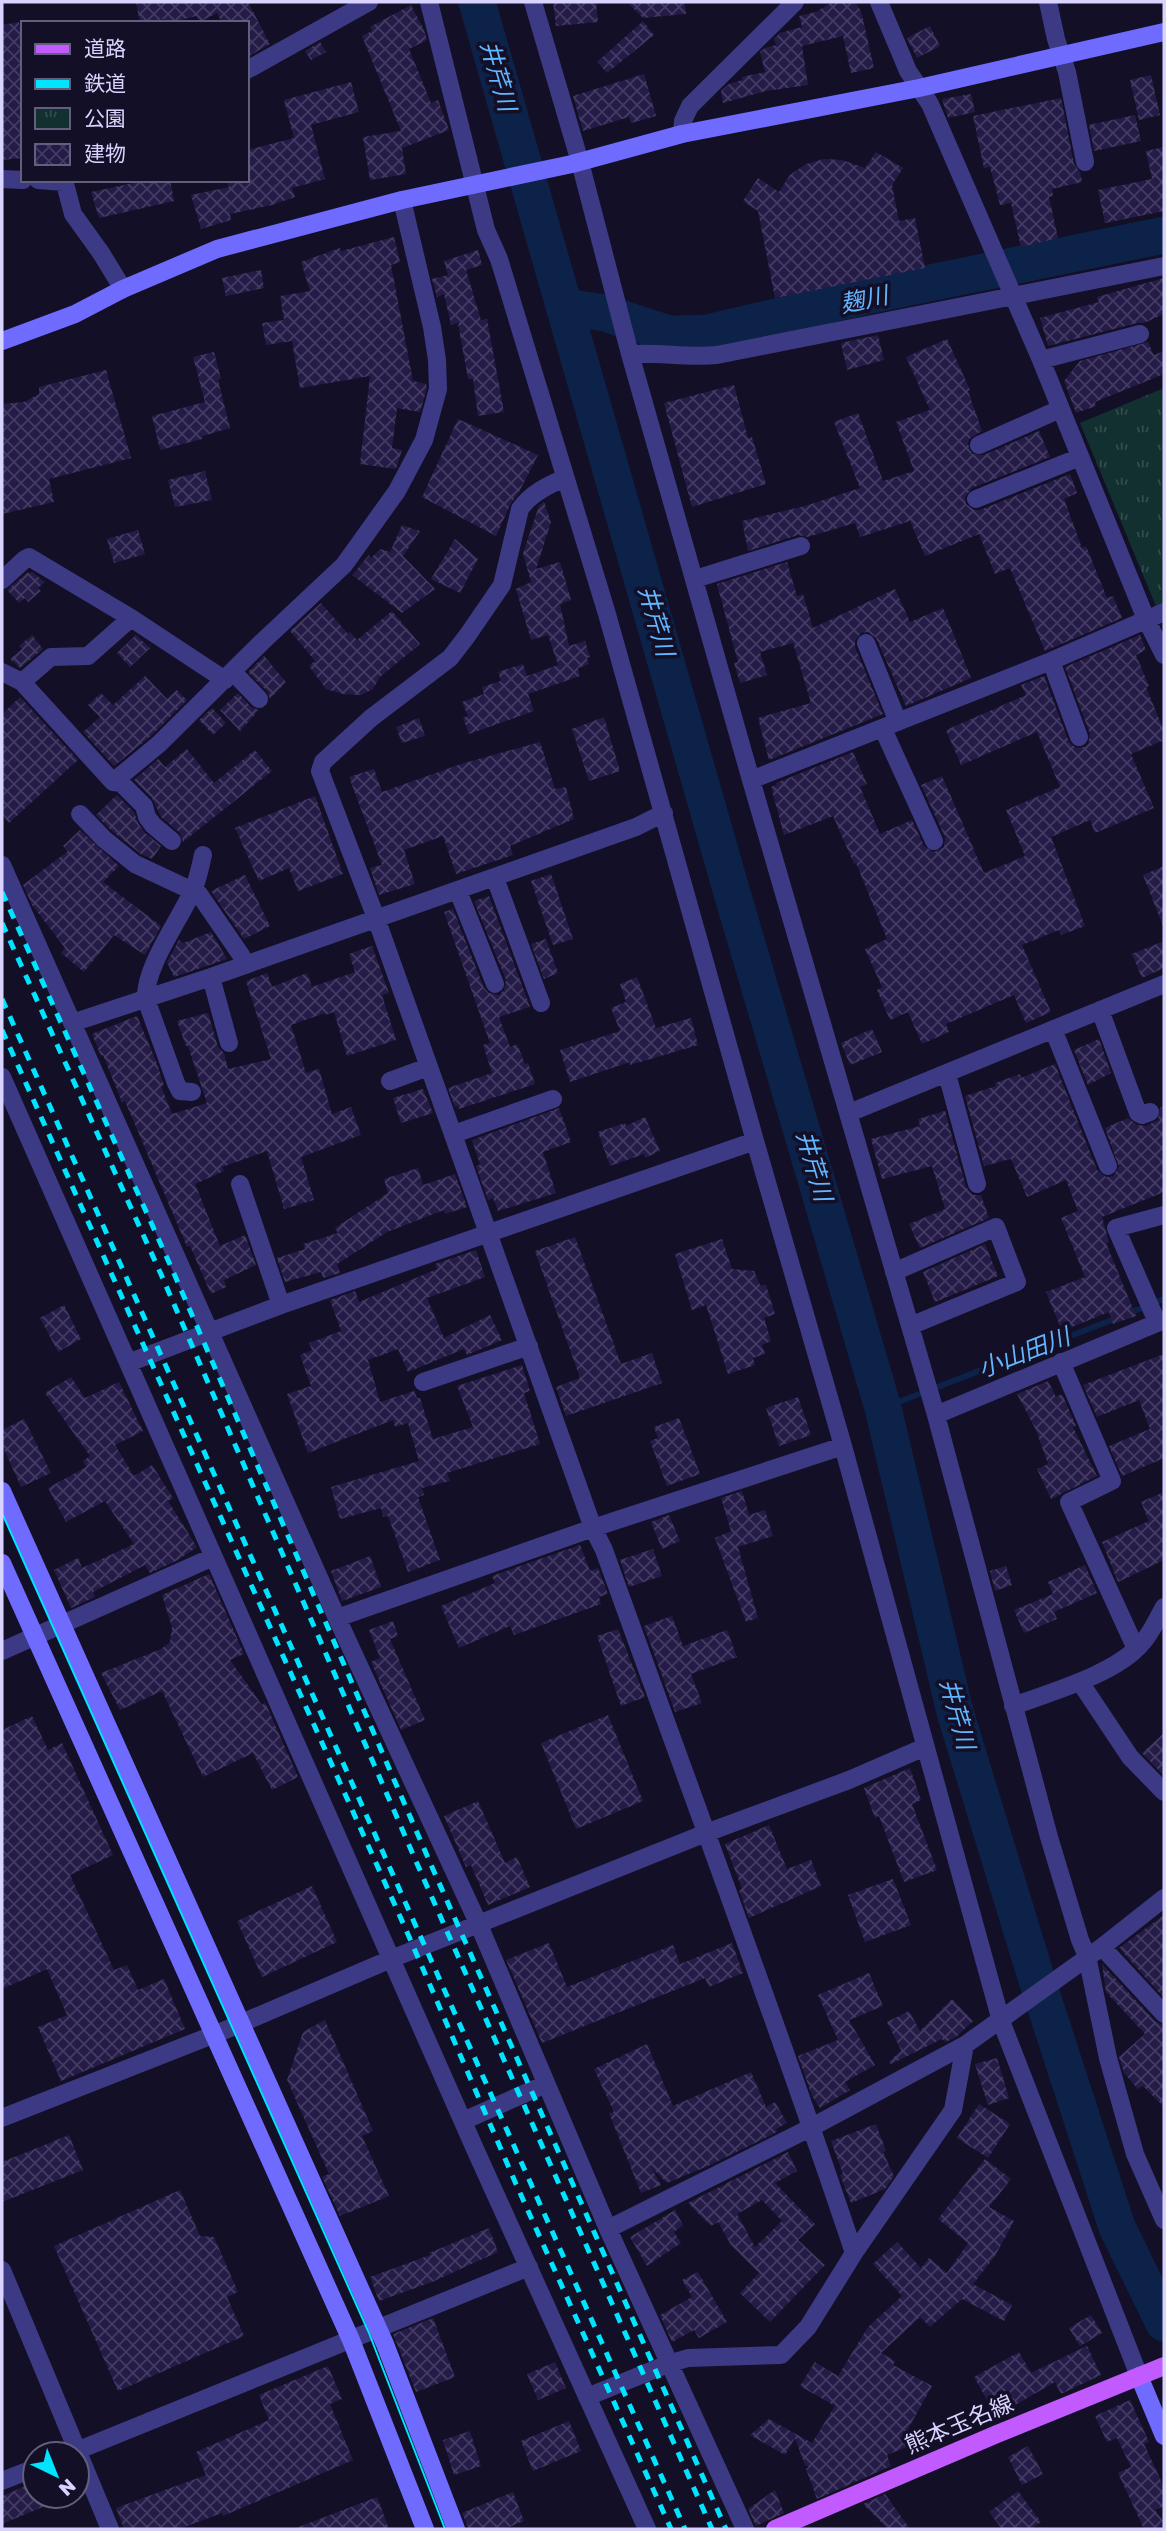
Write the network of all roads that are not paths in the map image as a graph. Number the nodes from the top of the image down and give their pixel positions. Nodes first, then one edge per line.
1 (369, 2) edge
2 (429, 2) edge
3 (533, 2) edge
4 (795, 2) edge
5 (879, 2) edge
6 (1048, 2) edge
7 (1164, 32) edge
8 (1061, 55) junction
9 (248, 68) edge
10 (919, 88) junction
11 (682, 134) junction
12 (1085, 162) dead end
13 (576, 163) junction
14 (2, 179) edge
15 (21, 180) edge
16 (64, 182) edge
17 (481, 184) junction
18 (402, 200) junction
19 (1164, 266) edge
20 (123, 289) junction
21 (1011, 291) junction
22 (1140, 334) dead end
23 (2, 341) edge
24 (630, 354) junction
25 (1041, 360) junction
26 (1060, 410) junction
27 (979, 445) dead end
28 (1080, 457) junction
29 (565, 478) junction
30 (976, 499) dead end
31 (801, 546) dead end
32 (695, 579) junction
33 (2, 580) edge
34 (1164, 612) edge
35 (131, 618) junction
36 (1146, 620) junction
37 (866, 643) dead end
38 (1164, 655) edge
39 (1051, 661) junction
40 (2, 672) edge
41 (229, 676) junction
42 (22, 682) junction
43 (259, 699) dead end
44 (890, 725) junction
45 (1079, 737) dead end
46 (751, 780) junction
47 (113, 782) junction
48 (664, 813) junction
49 (80, 814) dead end
50 (172, 841) dead end
51 (933, 841) dead end
52 (203, 855) dead end
53 (4, 877) edge
54 (495, 878) junction
55 (194, 890) junction
56 (458, 891) junction
57 (376, 918) junction
58 (244, 964) junction
59 (211, 977) junction
60 (495, 984) dead end
61 (1164, 984) edge
62 (145, 999) junction
63 (541, 1003) dead end
64 (1100, 1010) junction
65 (72, 1023) junction
66 (1053, 1029) junction
67 (229, 1043) dead end
68 (428, 1067) junction
69 (947, 1074) junction
70 (2, 1077) edge
71 (390, 1081) dead end
72 (192, 1092) dead end
73 (553, 1099) dead end
74 (1150, 1111) dead end
75 (849, 1113) junction
76 (454, 1134) junction
77 (755, 1141) junction
78 (1108, 1166) dead end
79 (240, 1184) dead end
80 (977, 1184) dead end
81 (1164, 1215) edge
82 (487, 1233) junction
83 (894, 1272) junction
84 (281, 1305) junction
85 (1161, 1321) edge
86 (910, 1326) junction
87 (210, 1331) junction
88 (529, 1346) junction
89 (1061, 1362) junction
90 (128, 1363) junction
91 (423, 1382) dead end
92 (936, 1415) junction
93 (843, 1446) junction
94 (2, 1491) edge
95 (593, 1528) junction
96 (212, 1557) junction
97 (2, 1563) edge
98 (1164, 1607) edge
99 (337, 1618) junction
100 (61, 1623) junction
101 (34, 1636) junction
102 (1157, 1636) edge
103 (1136, 1649) junction
104 (2, 1651) edge
105 (1080, 1682) junction
106 (1013, 1706) junction
107 (925, 1747) junction
108 (1164, 1792) edge
109 (706, 1833) junction
110 (1164, 1898) edge
111 (479, 1925) junction
112 (1088, 1955) junction
113 (391, 1959) junction
114 (1164, 2014) edge
115 (1007, 2017) junction
116 (242, 2023) junction
117 (213, 2035) junction
118 (965, 2045) junction
119 (547, 2084) junction
120 (2, 2118) edge
121 (463, 2121) junction
122 (812, 2127) junction
123 (1164, 2220) edge
124 (608, 2229) junction
125 (854, 2253) junction
126 (529, 2267) junction
127 (2, 2270) edge
128 (378, 2329) junction
129 (351, 2340) junction
130 (668, 2364) junction
131 (1152, 2371) edge
132 (587, 2397) junction
133 (1164, 2436) edge
134 (68, 2440) edge
135 (91, 2445) edge
136 (21, 2474) edge
137 (2, 2482) edge
138 (91, 2489) edge
139 (110, 2529) edge
140 (425, 2529) edge
141 (456, 2529) edge
142 (647, 2529) edge
143 (745, 2529) edge
144 (775, 2529) edge

1 - 9 street
2 - 17 street
3 - 13 street
4 - 11 street
5 - 10 street
6 - 8 street
7 - 8 street
8 - 10 street
8 - 12 street
10 - 11 street
10 - 21 street
11 - 13 street
13 - 17 street
13 - 24 street
14 - 15 street
16 - 20 street
17 - 18 street
17 - 29 street
18 - 20 street
18 - 41 street
19 - 21 street
20 - 23 street
21 - 24 street
21 - 25 street
22 - 25 street
24 - 32 street
25 - 26 street
26 - 27 street
26 - 28 street
28 - 30 street
28 - 36 street
29 - 48 street
29 - 57 street
31 - 32 street
32 - 46 street
33 - 35 street
34 - 36 street
35 - 41 street
35 - 42 street
36 - 38 street
36 - 39 street
37 - 44 street
39 - 44 street
39 - 45 street
40 - 42 street
41 - 43 street
41 - 47 street
42 - 47 street
44 - 46 street
44 - 51 street
46 - 75 street
47 - 50 street
48 - 54 street
48 - 77 street
49 - 55 street
52 - 55 street
53 - 65 street
54 - 56 street
54 - 63 street
55 - 58 street
55 - 62 street
56 - 57 street
56 - 60 street
57 - 58 street
57 - 68 street
58 - 59 street
59 - 62 street
59 - 67 street
61 - 64 street
62 - 65 street
62 - 72 street
64 - 66 street
64 - 74 street
65 - 87 street
66 - 69 street
66 - 78 street
68 - 71 street
68 - 76 street
69 - 75 street
69 - 80 street
70 - 90 street
73 - 76 street
75 - 83 street
76 - 82 street
77 - 82 street
77 - 93 street
79 - 84 street
81 - 85 street
82 - 84 street
82 - 88 street
83 - 86 street
83 - 86 street
84 - 87 street
85 - 89 street
86 - 92 street
87 - 90 street
87 - 99 street
88 - 91 street
88 - 95 street
89 - 92 street
89 - 103 street
90 - 96 street
92 - 106 street
93 - 95 street
93 - 107 street
94 - 100 street
95 - 99 street
95 - 109 street
96 - 100 street
96 - 113 street
97 - 101 street
98 - 102 street
99 - 111 street
100 - 101 street
100 - 116 street
101 - 104 street
101 - 117 street
102 - 103 street
103 - 105 street
105 - 106 street
105 - 108 street
106 - 112 street
107 - 109 street
107 - 115 street
109 - 111 street
109 - 122 street
110 - 112 street
111 - 113 street
111 - 119 street
112 - 114 street
112 - 115 street
112 - 123 street
113 - 116 street
113 - 121 street
115 - 118 street
115 - 131 street
116 - 117 street
116 - 128 street
117 - 120 street
117 - 129 street
118 - 122 street
118 - 125 street
119 - 121 street
119 - 124 street
121 - 126 street
122 - 124 street
122 - 125 street
124 - 130 street
125 - 130 street
126 - 128 street
126 - 132 street
127 - 134 street
128 - 129 street
128 - 141 street
129 - 135 street
129 - 140 street
130 - 132 street
130 - 143 street
131 - 133 street
131 - 144 main road, 熊本玉名線
132 - 142 street
136 - 137 street
138 - 139 street

